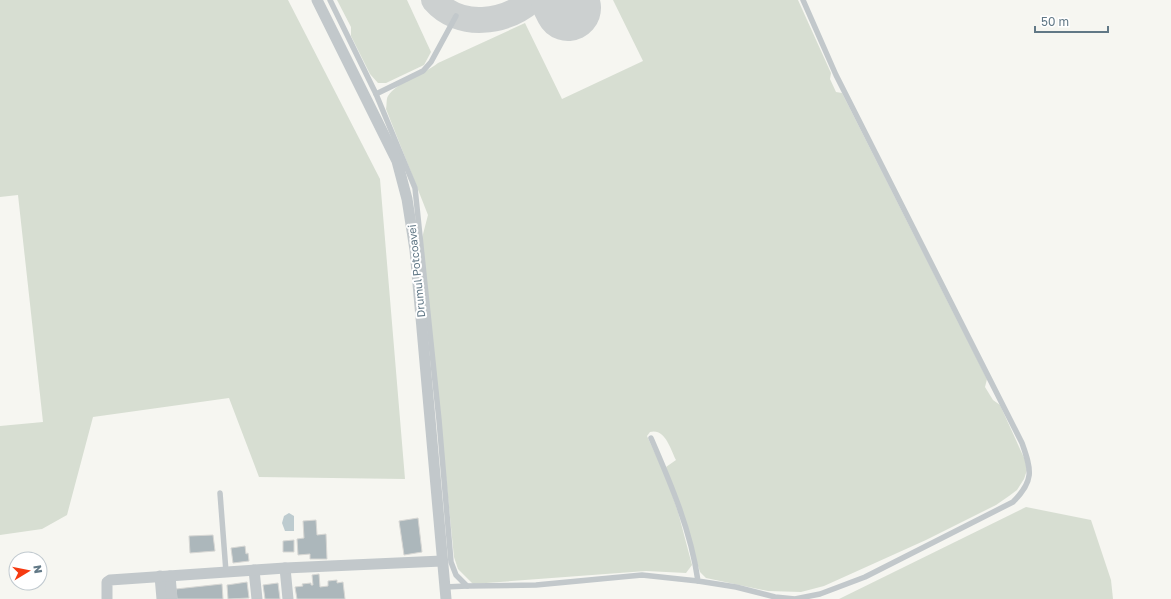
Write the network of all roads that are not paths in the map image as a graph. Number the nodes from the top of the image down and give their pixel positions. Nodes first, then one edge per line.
1 (318, 0) edge
2 (330, 0) edge
3 (802, 0) edge
4 (456, 16) dead end
5 (376, 94) junction
6 (651, 438) dead end
7 (220, 493) dead end
8 (442, 561) junction
9 (285, 568) junction
10 (254, 570) junction
11 (226, 572) junction
12 (165, 576) junction
13 (698, 581) junction
14 (467, 586) junction
15 (445, 587) junction
16 (108, 599) edge
17 (162, 599) edge
18 (172, 599) edge
19 (257, 599) edge
20 (288, 599) edge
21 (446, 599) edge

1 - 8 street, Drumul Potcoavei
2 - 5 lane
3 - 13 lane
4 - 5 lane
5 - 14 lane
6 - 13 lane
7 - 11 lane
8 - 9 street
8 - 15 street, Drumul Potcoavei
9 - 10 street
9 - 20 street
10 - 11 street
10 - 19 street
11 - 12 street
12 - 16 street
12 - 17 street
12 - 18 street
13 - 14 lane
14 - 15 lane
15 - 21 street, Drumul Potcoavei

